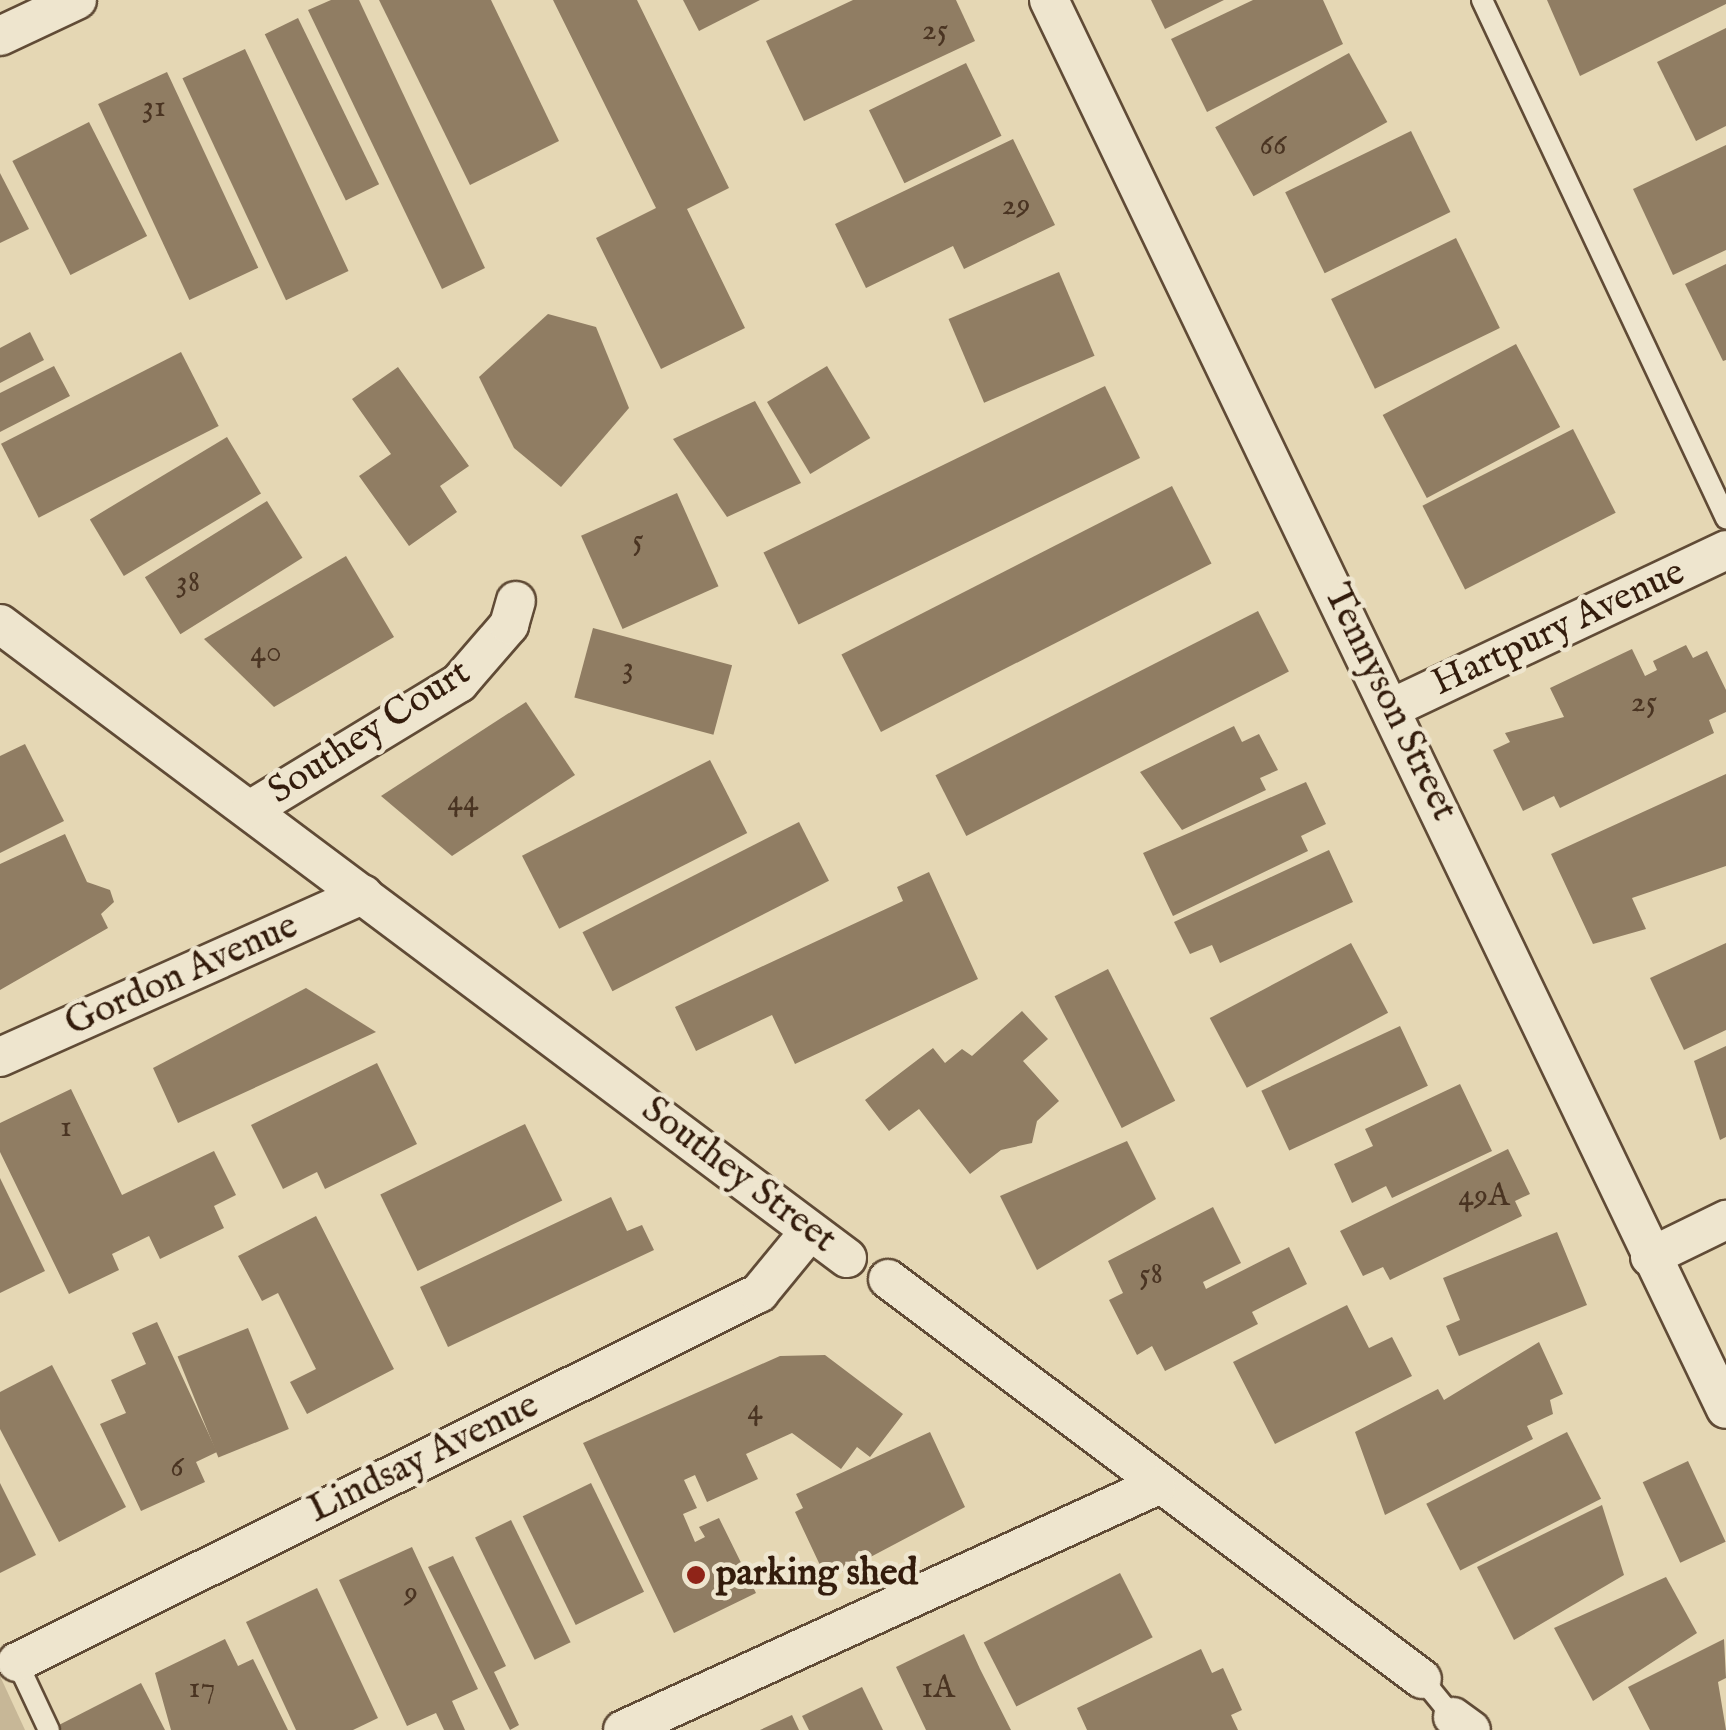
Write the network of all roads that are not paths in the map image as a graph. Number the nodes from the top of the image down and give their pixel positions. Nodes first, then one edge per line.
1 (77, 0) edge
2 (1049, 0) edge
3 (1482, 0) edge
4 (0, 36) edge
5 (1726, 518) edge
6 (1726, 550) edge
7 (516, 601) dead end
8 (0, 624) edge
9 (1392, 708) junction
10 (250, 810) junction
11 (363, 894) junction
12 (0, 1057) edge
13 (1726, 1220) edge
14 (810, 1230) junction
15 (848, 1258) joint
16 (1650, 1258) junction
17 (888, 1279) joint
18 (1726, 1408) edge
19 (1156, 1486) junction
20 (17, 1662) joint
21 (1422, 1678) joint
22 (1462, 1723) edge
23 (49, 1730) edge
24 (622, 1730) edge

1 - 4 street
2 - 9 street, Tennyson Street
3 - 5 lane
6 - 9 street, Hartpury Avenue
7 - 10 street, Southey Court
8 - 10 street, Southey Street
9 - 16 street, Tennyson Street
10 - 11 street, Southey Street
11 - 12 street, Gordon Avenue
11 - 14 street, Southey Street
13 - 16 street
14 - 15 street, Southey Street
14 - 20 street, Lindsay Avenue
15 - 17 lane, Southey Street
16 - 18 street, Tennyson Street
17 - 19 street, Southey Street
19 - 21 street, Southey Street
19 - 24 street
20 - 23 lane
21 - 22 lane, Southey Street

